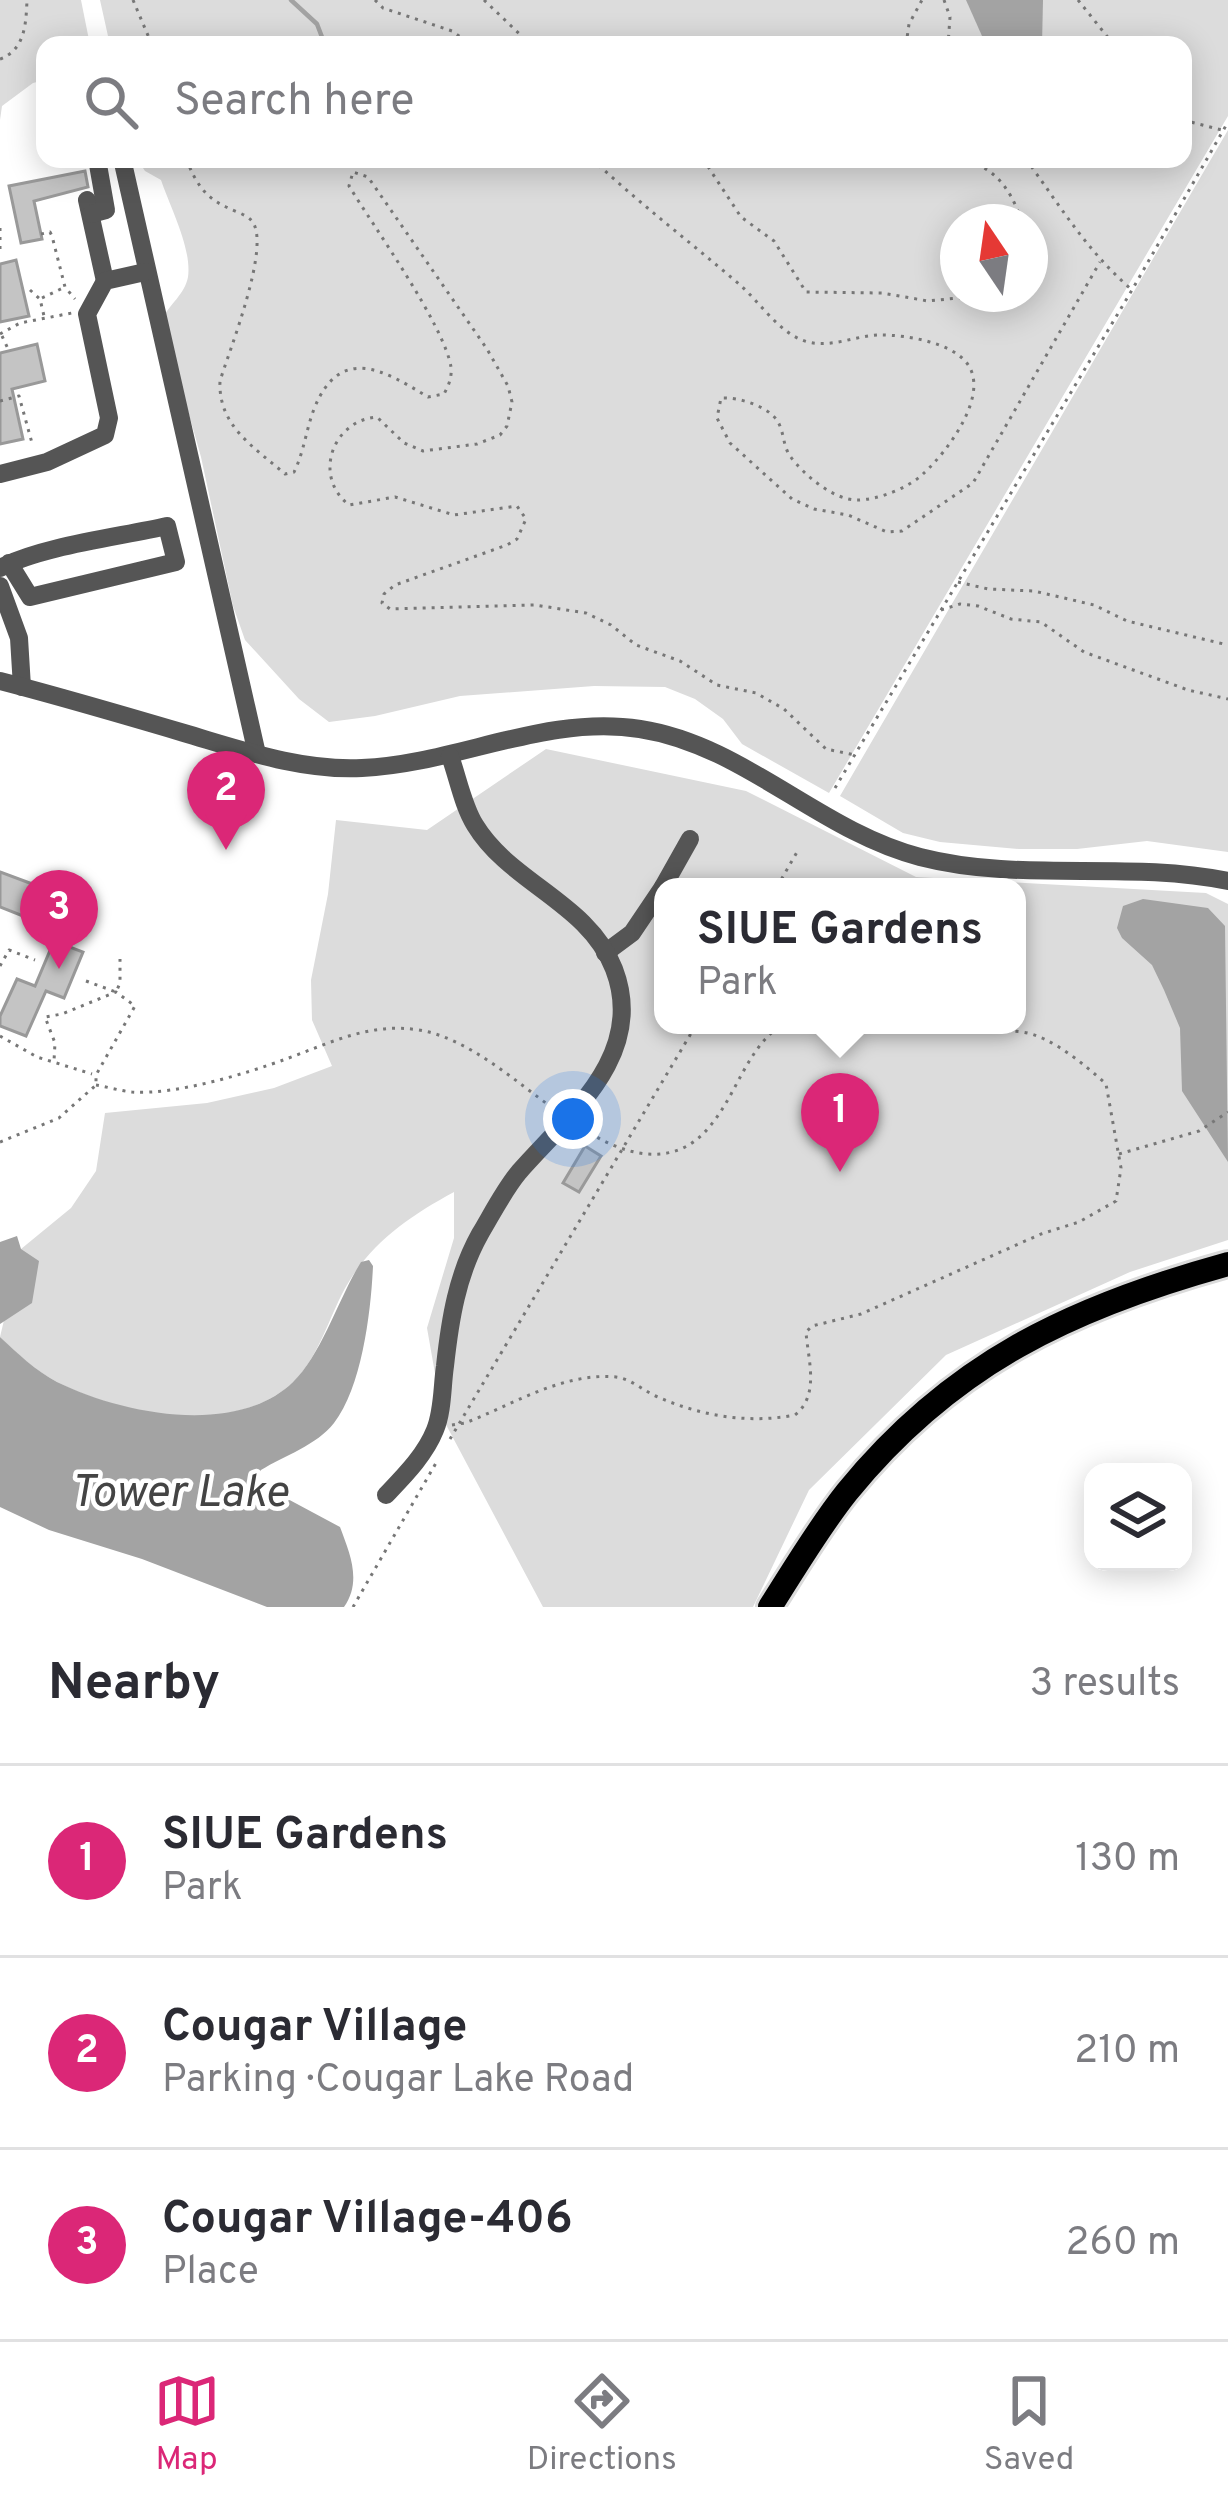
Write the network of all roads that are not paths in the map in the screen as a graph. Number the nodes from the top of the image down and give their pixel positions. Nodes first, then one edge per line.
1 (99, 168) edge
2 (123, 168) edge
3 (145, 272) junction
4 (105, 280) junction
5 (0, 474) edge
6 (4, 565) edge
7 (0, 586) edge
8 (0, 681) edge
9 (22, 687) junction
10 (257, 754) junction
11 (450, 756) junction
12 (690, 838) dead end
13 (668, 878) edge
14 (1228, 881) edge
15 (654, 900) edge
16 (605, 953) junction
17 (1228, 1264) edge
18 (1228, 1279) edge
19 (1112, 1299) junction
20 (386, 1495) dead end
21 (795, 1570) junction
22 (770, 1607) edge
23 (786, 1607) edge

1 - 4 street
2 - 3 street
3 - 4 street
3 - 10 street
4 - 5 street
6 - 6 street
7 - 9 street
8 - 9 street
9 - 10 street
10 - 11 street
11 - 14 street
11 - 16 street
12 - 13 street
15 - 16 street
16 - 20 street
17 - 19 main road
18 - 19 main road
19 - 21 main road
21 - 22 main road
21 - 23 main road

